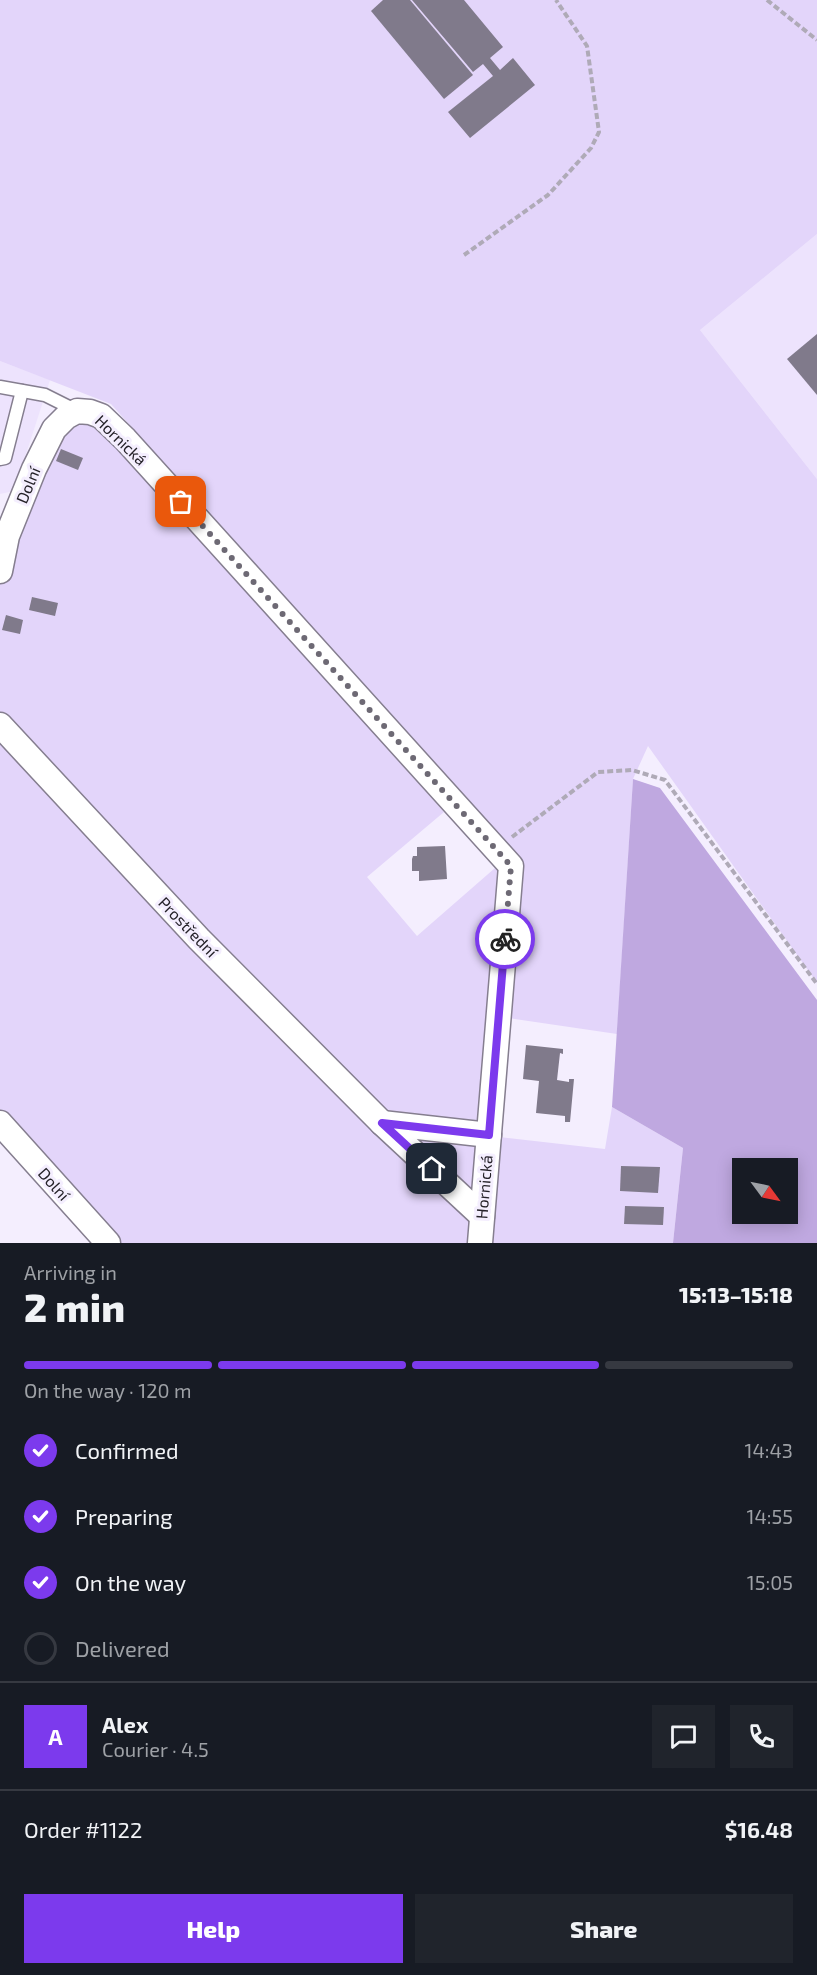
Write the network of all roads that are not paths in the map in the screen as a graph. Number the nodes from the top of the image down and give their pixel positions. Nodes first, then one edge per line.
1 (0, 387) edge
2 (22, 391) junction
3 (77, 411) junction
4 (0, 459) edge
5 (3, 536) edge
6 (0, 571) edge
7 (0, 725) edge
8 (382, 1123) junction
9 (0, 1124) edge
10 (489, 1135) junction
11 (482, 1216) junction
12 (108, 1243) edge
13 (480, 1243) edge

1 - 2 lane
2 - 3 lane
2 - 4 lane
3 - 5 street, Dolní
3 - 10 street, Hornická
5 - 6 street, Dolní
7 - 8 street, Prostřední
8 - 10 street
8 - 11 street, Prostřední
9 - 12 street, Dolní
10 - 11 street, Hornická
11 - 13 street, Hornická

